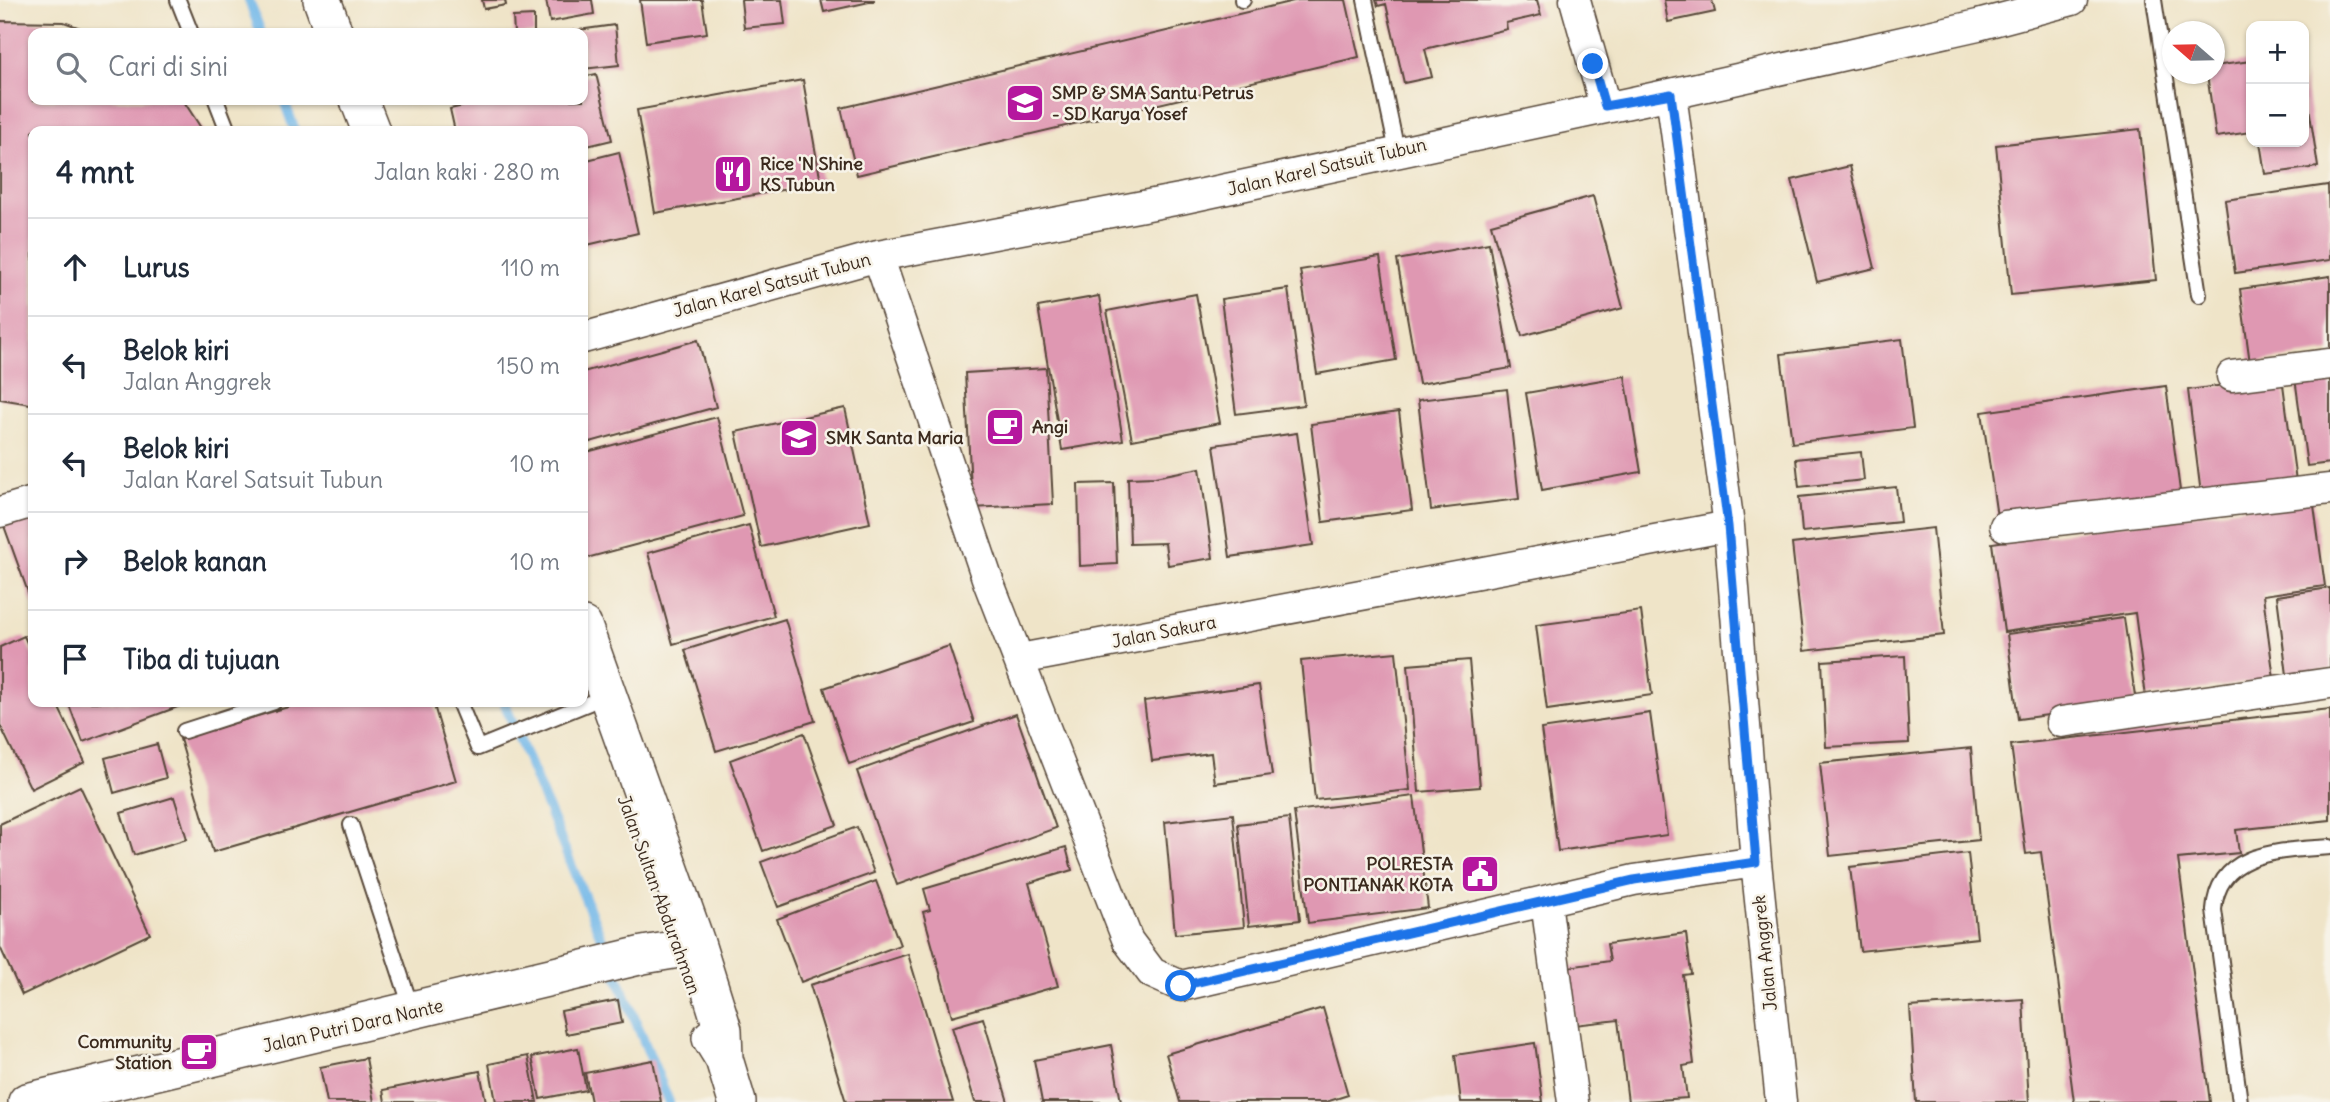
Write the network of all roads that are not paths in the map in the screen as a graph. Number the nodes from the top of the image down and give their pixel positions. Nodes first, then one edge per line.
1 (178, 0) edge
2 (322, 0) edge
3 (1365, 0) edge
4 (1575, 0) edge
5 (2072, 0) edge
6 (2154, 0) edge
7 (1973, 12) edge
8 (189, 28) edge
9 (332, 28) edge
10 (1671, 94) junction
11 (218, 105) edge
12 (361, 105) edge
13 (1605, 106) junction
14 (226, 126) edge
15 (369, 126) edge
16 (1397, 151) junction
17 (878, 256) junction
18 (2199, 295) dead end
19 (588, 337) edge
20 (2330, 364) edge
21 (2232, 376) dead end
22 (2330, 489) edge
23 (28, 504) edge
24 (0, 512) edge
25 (1728, 526) junction
26 (2005, 526) dead end
27 (588, 640) edge
28 (1020, 659) junction
29 (2330, 683) edge
30 (588, 699) edge
31 (258, 707) edge
32 (461, 707) edge
33 (560, 707) edge
34 (2061, 722) dead end
35 (184, 731) dead end
36 (351, 825) dead end
37 (2330, 847) edge
38 (1756, 862) junction
39 (1546, 902) junction
40 (680, 949) junction
41 (412, 1012) junction
42 (723, 1044) junction
43 (69, 1098) edge
44 (27, 1102) edge
45 (737, 1102) edge
46 (1573, 1102) edge
47 (1781, 1102) edge
48 (2240, 1102) edge

1 - 8 lane
2 - 9 street
3 - 16 lane
4 - 13 street
5 - 7 street, Jalan Karel Satsuit Tubun
6 - 18 lane
7 - 10 street, Jalan Karel Satsuit Tubun
10 - 13 street, Jalan Karel Satsuit Tubun
10 - 25 street, Jalan Anggrek
11 - 14 lane
12 - 15 street
13 - 16 street, Jalan Karel Satsuit Tubun
16 - 17 street, Jalan Karel Satsuit Tubun
17 - 19 street, Jalan Karel Satsuit Tubun
17 - 28 street
20 - 21 street
22 - 26 street
23 - 24 street
25 - 28 street, Jalan Sakura
25 - 38 street, Jalan Anggrek
27 - 42 street, Jalan Sultan Abdurahman
28 - 39 street
29 - 34 street
30 - 40 street, Jalan Sultan Abdurahman
31 - 35 lane
32 - 33 lane
36 - 41 lane
37 - 48 lane
38 - 39 street
38 - 47 street, Jalan Anggrek
39 - 46 street
40 - 41 street, Jalan Putri Dara Nante
40 - 42 street, Jalan Sultan Abdurahman
41 - 43 street, Jalan Putri Dara Nante
42 - 45 street, Jalan Sultan Abdurahman
43 - 44 street, Jalan Putri Dara Nante

